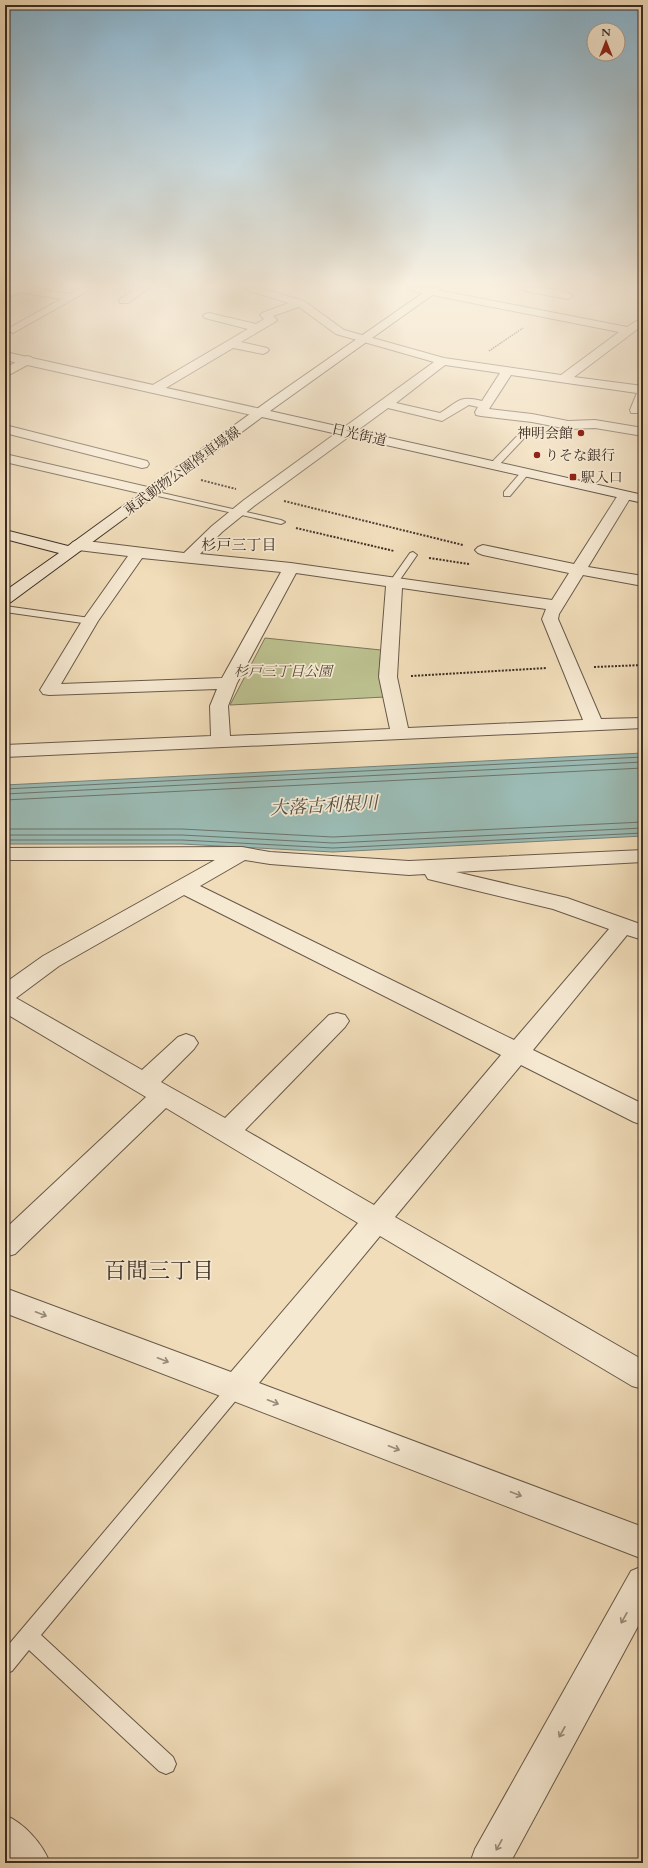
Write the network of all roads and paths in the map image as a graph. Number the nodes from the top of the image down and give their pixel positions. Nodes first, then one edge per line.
1 (94, 375) edge
2 (178, 375) edge
3 (313, 375) edge
4 (424, 375) edge
5 (504, 375) edge
6 (533, 375) edge
7 (569, 375) edge
8 (563, 380) junction
9 (155, 389) junction
10 (643, 390) edge
11 (386, 404) junction
12 (485, 405) junction
13 (261, 413) junction
14 (524, 417) junction
15 (512, 428) dead end
16 (5, 429) edge
17 (349, 432) junction
18 (643, 432) edge
19 (525, 433) dead end
20 (5, 458) edge
21 (142, 464) dead end
22 (494, 465) junction
23 (526, 472) junction
24 (196, 478) dead end
25 (240, 490) dead end
26 (152, 492) junction
27 (507, 494) dead end
28 (625, 495) junction
29 (643, 499) edge
30 (283, 501) dead end
31 (238, 512) junction
32 (281, 522) dead end
33 (5, 534) edge
34 (74, 548) junction
35 (483, 550) joint
36 (138, 553) junction
37 (413, 555) dead end
38 (188, 558) junction
39 (291, 568) junction
40 (578, 570) junction
41 (643, 581) edge
42 (394, 582) junction
43 (5, 599) edge
44 (555, 605) junction
45 (5, 609) edge
46 (90, 621) junction
47 (643, 665) edge
48 (587, 667) dead end
49 (549, 668) dead end
50 (388, 677) junction
51 (228, 683) junction
52 (643, 723) edge
53 (594, 725) junction
54 (400, 732) junction
55 (221, 742) junction
56 (5, 751) edge
57 (243, 853) junction
58 (5, 854) edge
59 (643, 856) edge
60 (409, 868) junction
61 (185, 887) junction
62 (633, 929) edge
63 (5, 994) edge
64 (5, 1002) edge
65 (337, 1020) dead end
66 (186, 1043) dead end
67 (517, 1053) junction
68 (154, 1089) junction
69 (643, 1115) edge
70 (227, 1132) junction
71 (377, 1220) junction
72 (5, 1246) edge
73 (5, 1300) edge
74 (643, 1376) edge
75 (236, 1388) junction
76 (643, 1543) edge
77 (643, 1584) edge
78 (28, 1636) junction
79 (5, 1664) edge
80 (166, 1764) dead end
81 (5, 1834) edge
82 (31, 1863) edge
83 (489, 1863) edge

1 - 9 street, 日光街道
2 - 9 street
3 - 13 street, 東武動物公園停車場線
4 - 11 street
5 - 12 street
6 - 8 street
7 - 8 street
8 - 10 street
9 - 13 street, 日光街道
11 - 12 street
11 - 17 street
12 - 14 street
13 - 17 street, 日光街道
13 - 26 street, 東武動物公園停車場線
14 - 15 street
14 - 18 street
16 - 21 street
17 - 22 street, 日光街道
17 - 31 street
19 - 22 lane
20 - 26 street
22 - 23 street, 日光街道
23 - 27 lane
23 - 28 street, 日光街道
24 - 25 path
26 - 31 lane
26 - 34 street, 東武動物公園停車場線
28 - 29 street, 日光街道
28 - 40 street
30 - 35 path
31 - 32 lane
31 - 38 street
33 - 34 street
34 - 36 street
34 - 43 street, 東武動物公園停車場線
35 - 40 street
36 - 38 street
36 - 46 street
37 - 42 lane
38 - 39 street
39 - 42 street
39 - 51 street
40 - 41 street
40 - 44 street
42 - 44 street
42 - 50 street
44 - 53 street
45 - 46 lane
46 - 51 street
47 - 48 path
49 - 50 path
50 - 54 street
51 - 55 street
52 - 53 street
53 - 54 street
54 - 55 street
55 - 56 street
57 - 58 street
57 - 60 street
57 - 61 street
59 - 60 street
60 - 62 street
61 - 63 street
61 - 67 street
62 - 67 street
64 - 68 street
65 - 70 street
66 - 68 street
67 - 69 street
67 - 71 street
68 - 70 street
68 - 72 street
70 - 71 street
71 - 74 street
71 - 75 street
73 -> 75 street
75 -> 76 street
75 - 78 lane
77 -> 83 street
78 - 79 lane
78 - 80 lane
81 - 82 street

